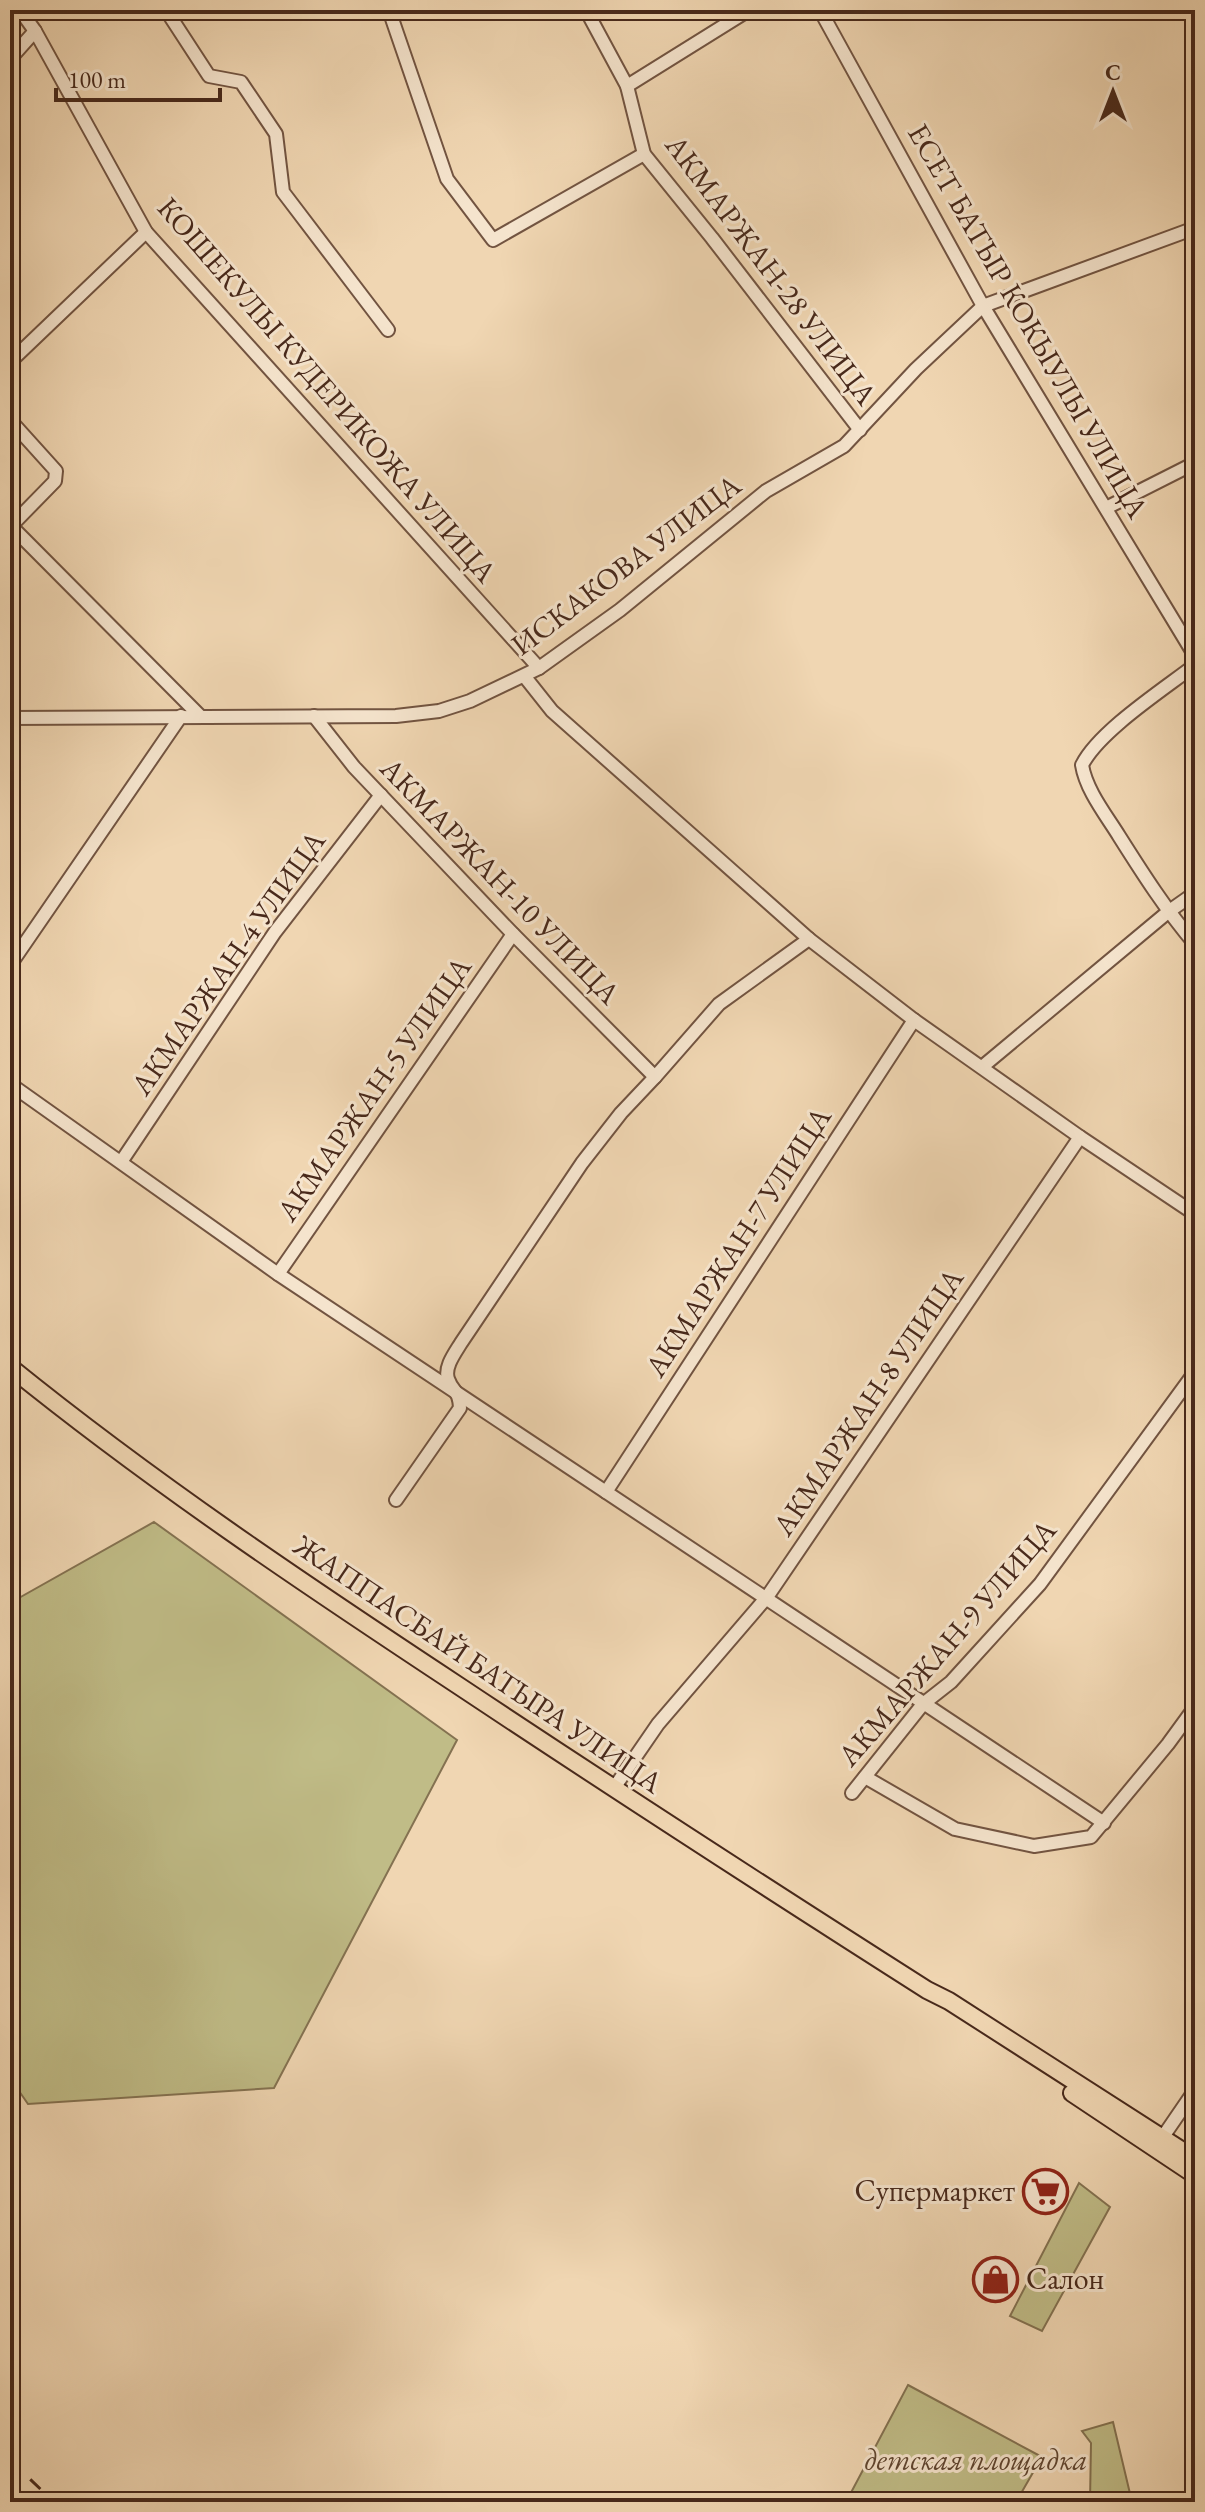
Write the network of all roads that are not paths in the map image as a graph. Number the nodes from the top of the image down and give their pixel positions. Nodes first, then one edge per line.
1 (20, 10) edge
2 (166, 10) edge
3 (389, 10) edge
4 (586, 10) edge
5 (749, 10) edge
6 (820, 10) edge
7 (35, 31) junction
8 (10, 59) edge
9 (627, 86) junction
10 (644, 154) junction
11 (1195, 228) edge
12 (146, 232) junction
13 (983, 306) junction
14 (388, 330) dead end
15 (10, 362) edge
16 (10, 420) edge
17 (860, 430) junction
18 (1195, 463) edge
19 (1106, 508) junction
20 (10, 526) edge
21 (1195, 656) edge
22 (1195, 665) edge
23 (539, 668) junction
24 (525, 677) junction
25 (181, 716) junction
26 (200, 716) junction
27 (314, 716) junction
28 (10, 718) edge
29 (381, 795) junction
30 (1195, 893) edge
31 (1168, 912) junction
32 (513, 934) junction
33 (809, 939) junction
34 (1195, 944) edge
35 (10, 965) edge
36 (914, 1020) junction
37 (982, 1067) junction
38 (655, 1077) junction
39 (10, 1084) edge
40 (1080, 1137) junction
41 (121, 1162) junction
42 (1195, 1214) edge
43 (278, 1274) junction
44 (10, 1367) edge
45 (1195, 1372) edge
46 (460, 1395) junction
47 (606, 1492) junction
48 (396, 1500) dead end
49 (767, 1597) junction
50 (923, 1704) junction
51 (1195, 1707) edge
52 (865, 1777) junction
53 (614, 1788) junction
54 (852, 1793) dead end
55 (1104, 1823) junction
56 (1195, 2090) edge
57 (1159, 2146) junction
58 (1195, 2159) edge
59 (1195, 2175) edge
60 (1195, 2187) edge

1 - 7 street, КОШЕКУЛЫ КУДЕРИКОЖА УЛИЦА
2 - 14 street
3 - 10 street
4 - 9 street, АКМАРЖАН-28 УЛИЦА
5 - 9 street
6 - 13 street, ЕСЕТ БАТЫР КОКЫУЛЫ УЛИЦА
7 - 8 street
7 - 12 street, КОШЕКУЛЫ КУДЕРИКОЖА УЛИЦА
9 - 10 street, АКМАРЖАН-28 УЛИЦА
10 - 17 street, АКМАРЖАН-28 УЛИЦА
11 - 13 street, ИСКАКОВА УЛИЦА
12 - 15 street
12 - 23 street, КОШЕКУЛЫ КУДЕРИКОЖА УЛИЦА
13 - 17 street, ИСКАКОВА УЛИЦА
13 - 19 street, ЕСЕТ БАТЫР КОКЫУЛЫ УЛИЦА
16 - 20 street
17 - 23 street, ИСКАКОВА УЛИЦА
18 - 19 street
19 - 21 street, ЕСЕТ БАТЫР КОКЫУЛЫ УЛИЦА
20 - 26 street
22 - 31 street
23 - 24 street, ИСКАКОВА УЛИЦА
24 - 27 street, ИСКАКОВА УЛИЦА
24 - 33 street
25 - 26 street, ИСКАКОВА УЛИЦА
25 - 28 street, ИСКАКОВА УЛИЦА
25 - 35 street
26 - 27 street, ИСКАКОВА УЛИЦА
27 - 29 street, АКМАРЖАН-10 УЛИЦА
29 - 32 street, АКМАРЖАН-10 УЛИЦА
29 - 41 street, АКМАРЖАН-4 УЛИЦА
30 - 31 street
31 - 34 street
31 - 37 street
32 - 38 street, АКМАРЖАН-10 УЛИЦА
32 - 43 street, АКМАРЖАН-5 УЛИЦА
33 - 36 street
33 - 38 street
36 - 37 street
36 - 47 street, АКМАРЖАН-7 УЛИЦА
37 - 40 street
38 - 46 street
39 - 41 street
40 - 42 street
40 - 49 street, АКМАРЖАН-8 УЛИЦА
41 - 43 street
43 - 46 street
44 - 53 main road, ЖАППАСБАЙ БАТЫРА УЛИЦА
45 - 50 street, АКМАРЖАН-9 УЛИЦА
46 - 47 street
46 - 48 street
47 - 49 street
49 - 50 street
49 - 53 street, АКМАРЖАН-8 УЛИЦА
50 - 52 street, АКМАРЖАН-9 УЛИЦА
50 - 55 street
51 - 55 street
52 - 54 street, АКМАРЖАН-9 УЛИЦА
52 - 55 street
53 - 57 main road, ЖАППАСБАЙ БАТЫРА УЛИЦА
56 - 57 street
57 - 58 main road
57 - 59 main road
57 - 60 main road

